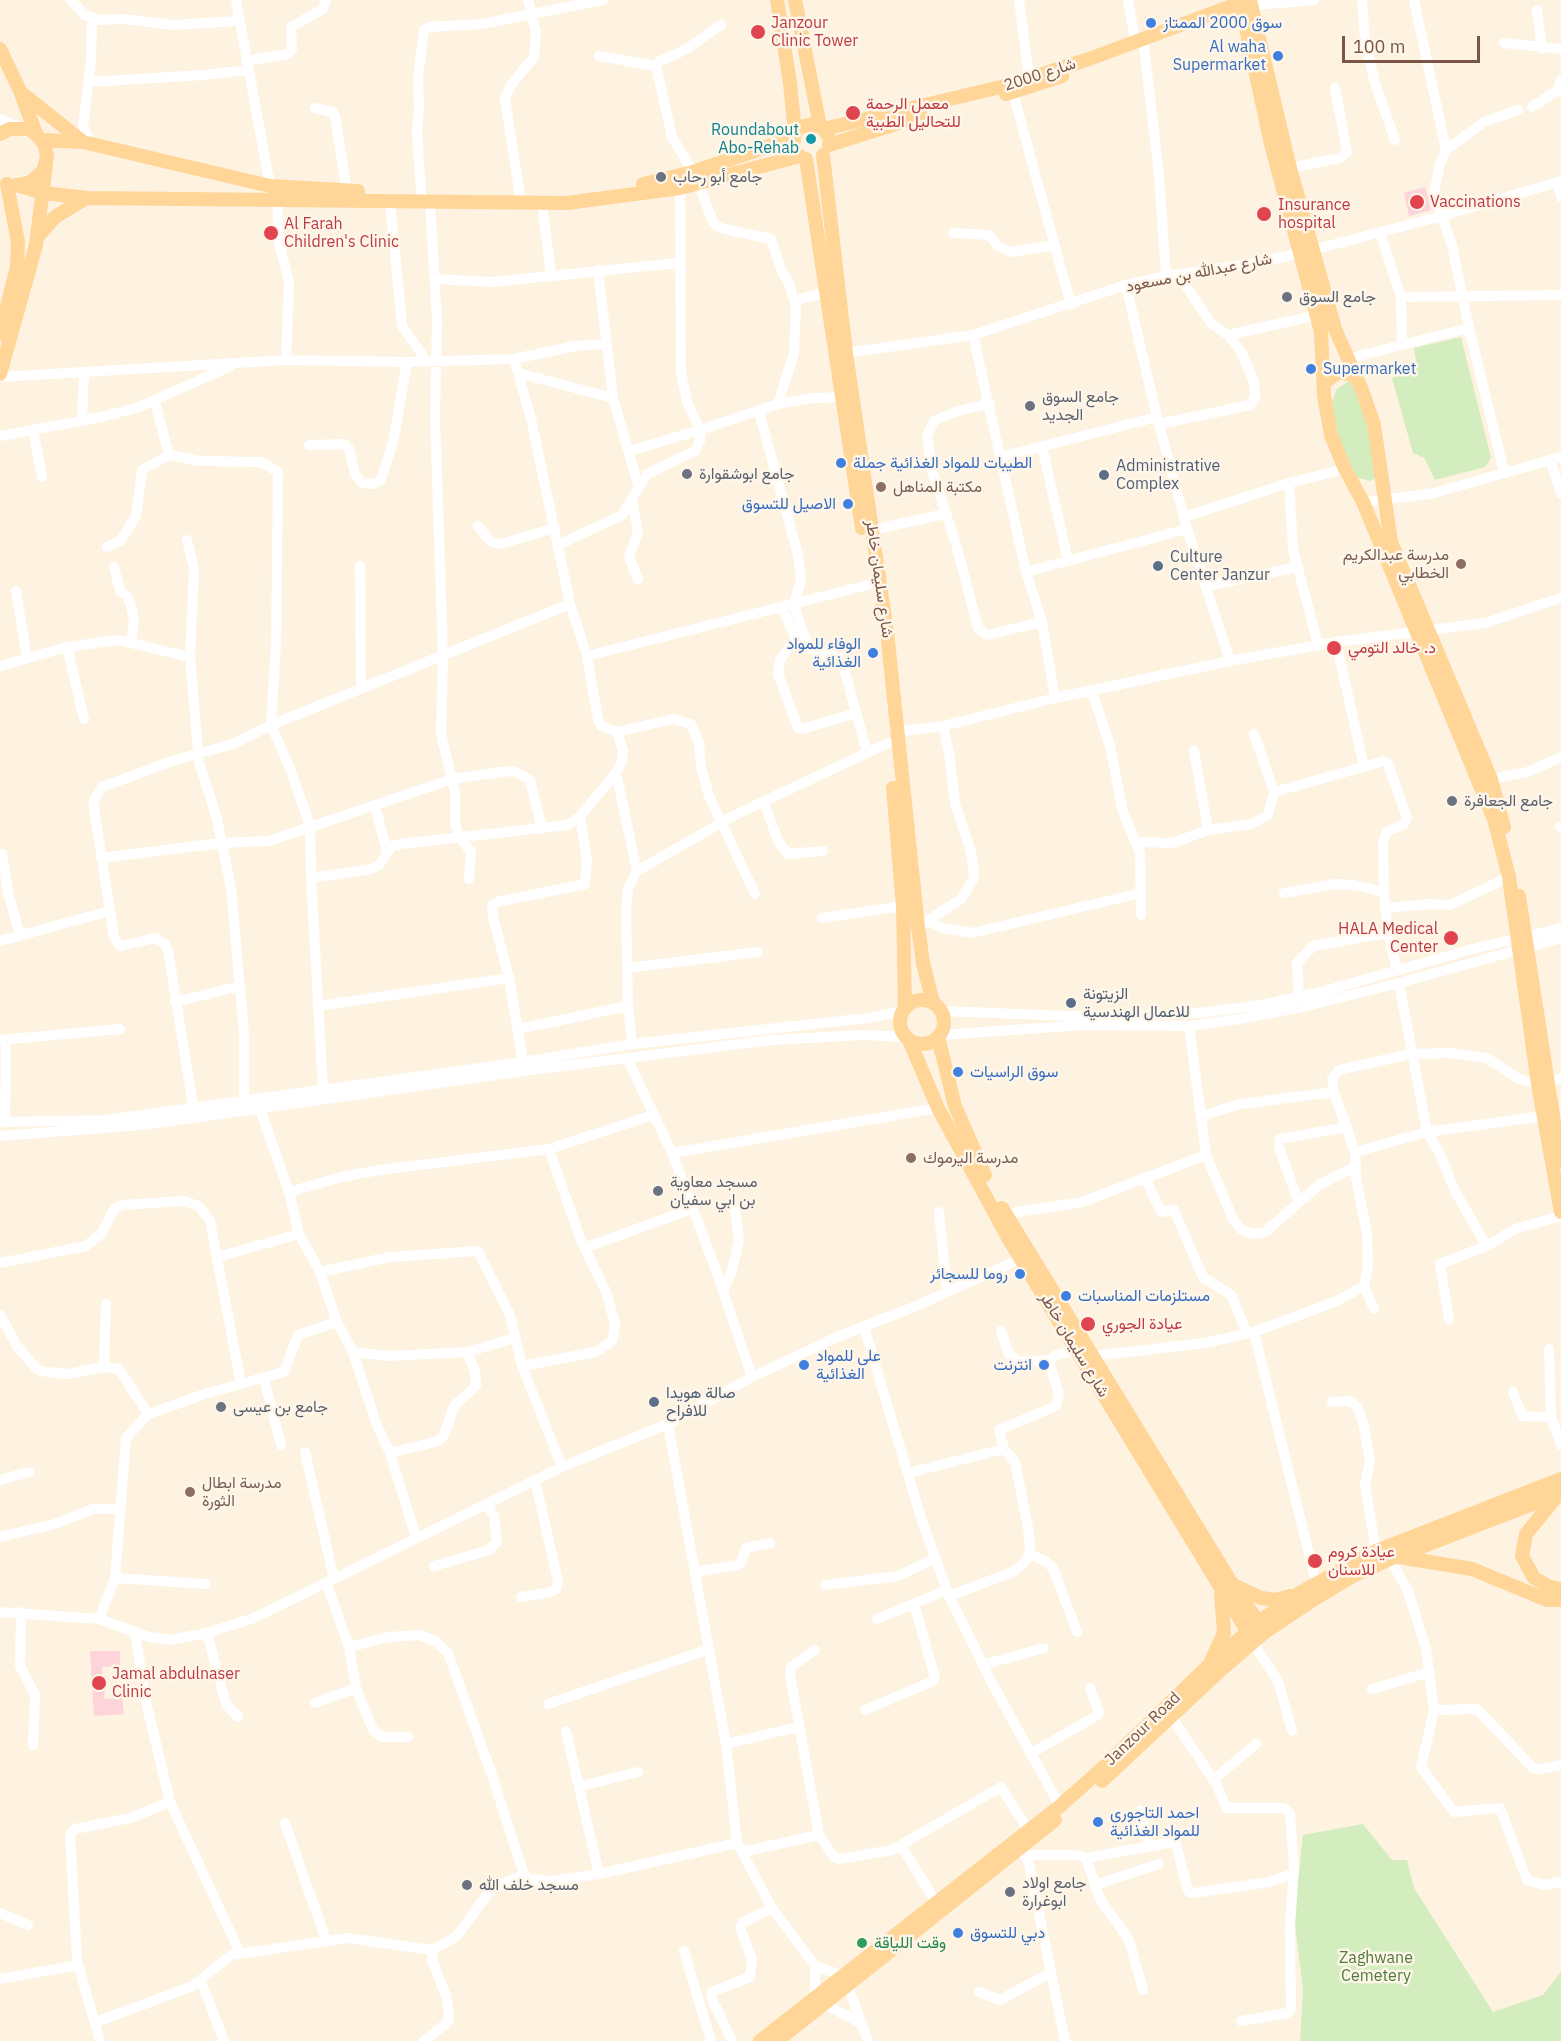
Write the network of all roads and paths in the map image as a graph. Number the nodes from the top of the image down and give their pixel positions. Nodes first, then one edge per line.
1 (71, 0) edge
2 (236, 0) edge
3 (326, 0) edge
4 (528, 0) edge
5 (603, 0) edge
6 (777, 0) edge
7 (795, 0) edge
8 (1019, 0) edge
9 (1128, 0) edge
10 (1314, 0) edge
11 (1362, 0) edge
12 (1414, 0) edge
13 (1247, 4) edge
14 (1537, 10) dead end
15 (532, 14) junction
16 (92, 18) junction
17 (238, 21) junction
18 (721, 25) dead end
19 (1140, 43) junction
20 (1503, 43) dead end
21 (0, 49) edge
22 (1542, 49) junction
23 (1561, 49) edge
24 (599, 56) dead end
25 (247, 65) junction
26 (656, 66) junction
27 (1029, 77) junction
28 (1561, 80) edge
29 (88, 82) junction
30 (1335, 88) dead end
31 (21, 93) junction
32 (1013, 93) junction
33 (1532, 107) dead end
34 (315, 108) dead end
35 (1518, 110) dead end
36 (0, 119) edge
37 (19, 127) junction
38 (822, 128) junction
39 (0, 134) edge
40 (794, 135) junction
41 (39, 136) junction
42 (1395, 140) dead end
43 (87, 143) junction
44 (826, 150) junction
45 (1446, 150) junction
46 (803, 158) junction
47 (46, 164) junction
48 (1290, 168) junction
49 (696, 177) junction
50 (1559, 181) edge
51 (8, 183) edge
52 (270, 186) junction
53 (680, 188) junction
54 (347, 191) junction
55 (44, 194) junction
56 (520, 197) junction
57 (1561, 197) edge
58 (87, 198) junction
59 (425, 198) junction
60 (277, 199) junction
61 (390, 201) junction
62 (542, 204) junction
63 (1442, 216) junction
64 (1380, 232) junction
65 (953, 233) dead end
66 (37, 238) junction
67 (1055, 245) junction
68 (1307, 251) junction
69 (678, 263) junction
70 (598, 270) junction
71 (550, 274) junction
72 (1178, 274) junction
73 (1166, 276) junction
74 (436, 279) junction
75 (1126, 285) junction
76 (826, 293) junction
77 (1464, 295) junction
78 (1561, 295) edge
79 (1401, 297) junction
80 (795, 300) junction
81 (1071, 305) junction
82 (1318, 315) junction
83 (1469, 328) junction
84 (0, 334) edge
85 (973, 335) junction
86 (1228, 335) junction
87 (606, 344) junction
88 (1402, 345) junction
89 (841, 353) junction
90 (514, 359) junction
91 (1347, 359) junction
92 (286, 360) junction
93 (430, 360) junction
94 (407, 362) junction
95 (237, 363) junction
96 (84, 372) junction
97 (518, 373) junction
98 (0, 375) edge
99 (1354, 375) junction
100 (1324, 383) junction
101 (841, 397) junction
102 (613, 398) junction
103 (155, 402) junction
104 (990, 403) junction
105 (778, 405) junction
106 (759, 412) junction
107 (82, 421) junction
108 (1158, 421) junction
109 (33, 430) junction
110 (700, 430) junction
111 (0, 436) edge
112 (309, 445) dead end
113 (1042, 446) junction
114 (628, 451) junction
115 (169, 455) junction
116 (1000, 457) junction
117 (1556, 458) edge
118 (1345, 469) junction
119 (1504, 472) junction
120 (42, 477) dead end
121 (1289, 483) junction
122 (639, 488) junction
123 (1561, 494) edge
124 (632, 501) junction
125 (1385, 501) junction
126 (1364, 502) junction
127 (945, 514) junction
128 (1184, 517) junction
129 (478, 526) dead end
130 (555, 528) junction
131 (872, 530) junction
132 (1187, 530) junction
133 (187, 540) dead end
134 (558, 545) junction
135 (107, 547) dead end
136 (1068, 561) junction
137 (360, 566) dead end
138 (114, 567) dead end
139 (1297, 567) junction
140 (1026, 572) junction
141 (638, 579) dead end
142 (872, 584) junction
143 (1207, 586) junction
144 (16, 591) dead end
145 (1561, 598) edge
146 (570, 604) junction
147 (794, 604) junction
148 (782, 607) junction
149 (1042, 622) junction
150 (1423, 632) junction
151 (131, 642) junction
152 (1336, 642) junction
153 (1318, 645) junction
154 (67, 647) junction
155 (443, 655) junction
156 (587, 656) junction
157 (190, 657) junction
158 (27, 658) junction
159 (1230, 661) junction
160 (0, 666) edge
161 (361, 688) junction
162 (1092, 691) junction
163 (1055, 698) junction
164 (856, 713) junction
165 (84, 719) dead end
166 (271, 725) junction
167 (943, 726) junction
168 (617, 732) junction
169 (1254, 734) dead end
170 (892, 737) junction
171 (1194, 751) dead end
172 (867, 752) junction
173 (199, 753) junction
174 (1561, 758) edge
175 (1364, 767) junction
176 (616, 773) junction
177 (452, 779) junction
178 (1491, 779) junction
179 (1274, 792) junction
180 (764, 802) junction
181 (375, 805) junction
182 (580, 816) junction
183 (720, 824) junction
184 (310, 826) junction
185 (542, 829) junction
186 (1208, 831) junction
187 (459, 836) junction
188 (1137, 842) junction
189 (222, 843) junction
190 (823, 851) dead end
191 (387, 852) junction
192 (3, 854) dead end
193 (101, 858) junction
194 (637, 871) junction
195 (1509, 877) junction
196 (310, 878) junction
197 (469, 879) dead end
198 (1384, 892) junction
199 (1141, 893) junction
200 (1284, 893) dead end
201 (755, 894) dead end
202 (903, 906) junction
203 (1385, 908) junction
204 (110, 911) junction
205 (1141, 915) dead end
206 (822, 918) dead end
207 (923, 924) junction
208 (1561, 928) edge
209 (1388, 933) junction
210 (20, 936) junction
211 (1561, 938) edge
212 (0, 941) edge
213 (1522, 943) junction
214 (758, 952) dead end
215 (628, 968) junction
216 (1397, 970) junction
217 (509, 978) junction
218 (1399, 983) junction
219 (240, 986) junction
220 (1299, 997) junction
221 (175, 1002) junction
222 (318, 1006) junction
223 (628, 1006) junction
224 (937, 1007) junction
225 (904, 1010) junction
226 (1190, 1026) junction
227 (120, 1029) dead end
228 (518, 1029) junction
229 (939, 1036) junction
230 (908, 1038) junction
231 (3, 1040) edge
232 (632, 1044) junction
233 (1411, 1054) junction
234 (628, 1060) junction
235 (523, 1062) junction
236 (1549, 1081) edge
237 (323, 1089) junction
238 (1334, 1092) junction
239 (244, 1100) junction
240 (193, 1106) junction
241 (938, 1108) junction
242 (260, 1109) junction
243 (653, 1115) junction
244 (1201, 1116) junction
245 (1543, 1116) junction
246 (3, 1123) edge
247 (1347, 1127) junction
248 (1427, 1132) junction
249 (0, 1136) edge
250 (549, 1149) junction
251 (1356, 1152) junction
252 (672, 1153) junction
253 (1206, 1155) junction
254 (1356, 1166) junction
255 (1561, 1166) edge
256 (1145, 1177) junction
257 (288, 1192) junction
258 (1298, 1202) junction
259 (692, 1209) junction
260 (735, 1210) dead end
261 (939, 1212) dead end
262 (1005, 1214) junction
263 (1561, 1214) edge
264 (299, 1234) junction
265 (1487, 1246) junction
266 (587, 1247) junction
267 (218, 1257) junction
268 (1025, 1257) junction
269 (0, 1263) edge
270 (320, 1272) junction
271 (1364, 1286) junction
272 (723, 1290) junction
273 (947, 1291) junction
274 (106, 1304) dead end
275 (1374, 1309) dead end
276 (0, 1315) edge
277 (1449, 1319) dead end
278 (337, 1322) junction
279 (864, 1327) junction
280 (1001, 1330) dead end
281 (1251, 1332) junction
282 (515, 1338) junction
283 (1549, 1349) dead end
284 (1077, 1350) junction
285 (353, 1352) junction
286 (467, 1352) junction
287 (1093, 1356) junction
288 (1051, 1360) junction
289 (522, 1366) junction
290 (104, 1367) junction
291 (752, 1377) junction
292 (264, 1379) junction
293 (241, 1384) junction
294 (1513, 1392) dead end
295 (1332, 1402) dead end
296 (148, 1414) junction
297 (1551, 1417) junction
298 (668, 1424) junction
299 (281, 1445) dead end
300 (1561, 1445) edge
301 (1004, 1449) junction
302 (305, 1452) dead end
303 (390, 1453) junction
304 (562, 1467) junction
305 (1561, 1471) edge
306 (30, 1472) dead end
307 (908, 1473) junction
308 (1561, 1479) edge
309 (0, 1480) edge
310 (535, 1480) junction
311 (1560, 1493) edge
312 (488, 1504) junction
313 (120, 1509) junction
314 (1462, 1524) junction
315 (0, 1537) edge
316 (416, 1538) junction
317 (1407, 1538) junction
318 (770, 1544) dead end
319 (1376, 1551) junction
320 (1030, 1554) junction
321 (936, 1558) junction
322 (1393, 1558) junction
323 (434, 1566) dead end
324 (695, 1572) junction
325 (115, 1578) junction
326 (1223, 1580) junction
327 (330, 1581) junction
328 (1316, 1582) junction
329 (206, 1584) dead end
330 (825, 1586) dead end
331 (1561, 1589) edge
332 (948, 1593) junction
333 (1298, 1594) junction
334 (521, 1597) dead end
335 (1561, 1600) edge
336 (914, 1604) junction
337 (0, 1612) edge
338 (21, 1612) junction
339 (877, 1618) dead end
340 (99, 1619) junction
341 (1262, 1627) junction
342 (1077, 1632) dead end
343 (135, 1633) junction
344 (207, 1633) junction
345 (1250, 1637) junction
346 (349, 1647) junction
347 (1044, 1648) dead end
348 (707, 1650) junction
349 (815, 1650) dead end
350 (982, 1665) junction
351 (1209, 1665) junction
352 (1430, 1672) junction
353 (356, 1688) junction
354 (1090, 1688) dead end
355 (1372, 1689) dead end
356 (315, 1703) dead end
357 (548, 1704) dead end
358 (865, 1710) dead end
359 (1434, 1710) junction
360 (238, 1717) dead end
361 (1172, 1718) junction
362 (798, 1727) junction
363 (566, 1731) dead end
364 (1292, 1731) dead end
365 (408, 1737) dead end
366 (726, 1744) junction
367 (1256, 1744) dead end
368 (33, 1745) dead end
369 (1030, 1754) junction
370 (1561, 1765) edge
371 (638, 1772) dead end
372 (1213, 1780) junction
373 (581, 1786) junction
374 (170, 1802) junction
375 (1059, 1806) junction
376 (1140, 1811) dead end
377 (285, 1823) dead end
378 (1028, 1830) junction
379 (819, 1835) junction
380 (1149, 1845) junction
381 (901, 1846) junction
382 (740, 1847) junction
383 (1023, 1852) junction
384 (1086, 1858) junction
385 (1159, 1864) dead end
386 (599, 1874) junction
387 (1293, 1874) junction
388 (524, 1875) junction
389 (1561, 1882) edge
390 (1095, 1885) junction
391 (936, 1902) junction
392 (772, 1908) junction
393 (0, 1913) edge
394 (28, 1925) dead end
395 (326, 1940) junction
396 (433, 1950) junction
397 (684, 1951) dead end
398 (240, 1953) junction
399 (78, 1965) junction
400 (815, 1966) junction
401 (1050, 1973) junction
402 (0, 1979) edge
403 (201, 1981) junction
404 (844, 1981) junction
405 (1143, 1990) dead end
406 (979, 1992) dead end
407 (820, 2000) junction
408 (1240, 2021) dead end
409 (96, 2022) junction
410 (859, 2022) junction
411 (767, 2040) edge
412 (100, 2041) edge
413 (224, 2041) edge
414 (424, 2041) edge
415 (711, 2041) edge
416 (732, 2041) edge
417 (868, 2041) edge
418 (1065, 2041) edge

1 - 16 street
2 - 17 street
3 - 25 street
4 - 15 street
5 - 15 street
6 - 40 main road
7 - 38 main road
8 - 27 street
9 - 19 street
10 - 13 street
11 - 42 street
12 - 45 street
13 - 19 main road, شارع 2000
13 - 48 main road
13 - 68 main road
14 - 22 street
15 - 56 street
15 - 59 street
16 - 17 street
16 - 29 street
17 - 25 street
18 - 26 street
19 - 27 main road, شارع 2000
19 - 32 main road
19 - 73 street
20 - 22 street
21 - 31 main road
22 - 23 street
24 - 26 street
25 - 29 street
25 - 52 street
26 - 49 street
27 - 38 main road, شارع 2000
28 - 33 street
29 - 43 street
30 - 48 street
31 - 41 main road
31 - 43 main road
32 - 44 main road
32 - 67 street
34 - 54 street
35 - 45 street
36 - 37 street
37 - 39 main road
37 - 41 main road
38 - 40 main road
38 - 44 main road
40 - 46 main road
40 - 49 main road
41 - 43 main road
41 - 47 main road
43 - 52 main road
44 - 46 main road
44 - 89 main road, شارع سليمان خاطر
45 - 63 street
46 - 49 main road
46 - 76 main road, شارع سليمان خاطر
47 - 51 main road
47 - 55 main road
48 - 68 main road
49 - 53 main road
49 - 56 main road
49 - 80 street
50 - 57 street
50 - 63 street, شارع عبدالله بن مسعود
51 - 55 main road
51 - 84 main road
52 - 54 main road
53 - 62 main road
53 - 69 street
54 - 59 main road
55 - 58 main road
55 - 66 main road
56 - 59 main road
58 - 60 main road
58 - 66 main road
59 - 61 main road
59 - 62 main road
59 - 74 street
60 - 61 main road
60 - 92 street
61 - 93 street
62 - 71 street
63 - 64 street, شارع عبدالله بن مسعود
63 - 77 street
64 - 68 street, شارع عبدالله بن مسعود
64 - 79 street
65 - 67 street
66 - 98 main road
67 - 81 street
68 - 72 street, شارع عبدالله بن مسعود
68 - 82 main road
68 - 91 main road
69 - 70 street
69 - 110 street
70 - 71 street
70 - 87 street
71 - 74 street
72 - 73 street, شارع عبدالله بن مسعود
72 - 86 street
73 - 75 street, شارع عبدالله بن مسعود
74 - 93 street
75 - 81 street, شارع عبدالله بن مسعود
75 - 108 street
76 - 80 street
76 - 89 main road, شارع سليمان خاطر
77 - 78 street
77 - 79 street
77 - 83 street
79 - 88 street
80 - 105 street
81 - 85 street, شارع عبدالله بن مسعود
82 - 86 street
82 - 100 main road
83 - 88 street
83 - 119 street
85 - 89 street, شارع عبدالله بن مسعود
85 - 104 street
86 - 108 street
87 - 90 street
87 - 102 street
88 - 91 street
89 - 101 main road, شارع سليمان خاطر
89 - 131 main road, شارع سليمان خاطر
90 - 93 street
90 - 97 street
91 - 99 main road
92 - 94 street
92 - 95 street
93 - 94 street
93 - 155 street
94 - 112 street
95 - 96 street
95 - 103 street
96 - 98 street
96 - 107 street
97 - 102 street
97 - 130 street
99 - 100 main road
99 - 125 main road
100 - 118 main road
101 - 105 street
101 - 142 main road, شارع سليمان خاطر
102 - 114 street
103 - 107 street
103 - 115 street
104 - 116 street
104 - 127 street
105 - 106 street
106 - 110 street
106 - 147 street
107 - 109 street
108 - 113 street
108 - 128 street
109 - 111 street
109 - 120 street
110 - 114 street
110 - 122 street
113 - 116 street
113 - 136 street
114 - 122 street
115 - 135 street
115 - 166 street
116 - 140 street
117 - 119 street
117 - 123 street
118 - 121 street
118 - 126 main road
119 - 125 street
121 - 128 street
121 - 139 street
122 - 124 street
124 - 134 street
124 - 141 street
125 - 126 street
125 - 150 main road
126 - 150 main road
127 - 131 street
127 - 149 street
128 - 132 street
129 - 130 street
130 - 134 street
131 - 170 main road, شارع سليمان خاطر
132 - 136 street
132 - 143 street
133 - 157 street
134 - 146 street
136 - 140 street
137 - 161 street
138 - 151 street
139 - 143 street
139 - 153 street
140 - 149 street
142 - 147 street
142 - 170 main road, شارع سليمان خاطر
143 - 159 street
144 - 158 street
145 - 150 street
146 - 155 street
146 - 156 street
147 - 148 street
147 - 164 street
148 - 156 street
148 - 164 street
149 - 163 street
150 - 152 street
150 - 178 main road
150 - 195 main road
151 - 154 street
151 - 157 street
152 - 153 street
152 - 175 street
153 - 159 street
154 - 158 street
154 - 165 street
155 - 161 street
155 - 177 street
156 - 168 street
157 - 173 street
158 - 160 street
159 - 162 street
161 - 166 street
162 - 163 street
162 - 188 street
163 - 167 street
164 - 172 street
166 - 173 street
166 - 184 street
167 - 170 street
167 - 207 street
168 - 176 street
168 - 183 street
169 - 179 street
170 - 172 street
170 - 202 main road, شارع سليمان خاطر
170 - 207 main road, شارع سليمان خاطر
171 - 186 street
172 - 180 street
173 - 189 street
173 - 193 street
174 - 178 street
175 - 179 street
175 - 198 street
176 - 182 street
176 - 194 street
177 - 181 street
177 - 185 street
177 - 187 street
178 - 213 main road
179 - 186 street
180 - 183 street
180 - 190 street
181 - 184 street
181 - 191 street
182 - 185 street
182 - 217 street
183 - 194 street
183 - 201 street
184 - 189 street
184 - 196 street
185 - 187 street
186 - 188 street
187 - 191 street
187 - 197 street
188 - 199 street
189 - 193 street
189 - 219 street
191 - 196 street
192 - 210 street
193 - 204 street
194 - 215 street
195 - 203 street
195 - 213 main road
196 - 222 street
198 - 200 street
198 - 203 street
199 - 205 street
199 - 207 street
202 - 206 street
202 - 225 main road, شارع سليمان خاطر
203 - 209 street
204 - 210 street
204 - 221 street
207 - 224 main road, شارع سليمان خاطر
208 - 213 street
209 - 216 street
209 - 220 street
210 - 212 street
211 - 213 street
213 - 216 street
213 - 218 street
213 - 236 main road
214 - 215 street
215 - 223 street
216 - 220 street
217 - 222 street
217 - 228 street
218 - 226 street
218 - 233 street
219 - 221 street
219 - 239 street
220 - 224 street
221 - 240 street
222 - 237 street
223 - 228 street
223 - 232 street
224 - 225 main road
224 - 229 main road
225 - 230 main road
225 - 232 street
226 - 229 street
226 - 244 street
227 - 231 street
228 - 235 street
229 - 230 main road
229 - 262 main road, شارع سليمان خاطر
230 - 234 street
230 - 241 main road, شارع سليمان خاطر
231 - 246 street
232 - 235 street
233 - 236 street
233 - 238 street
233 - 248 street
234 - 242 street
234 - 243 street
235 - 237 street
236 - 245 main road
236 - 255 main road
237 - 239 street
238 - 244 street
238 - 247 street
239 - 240 street
240 - 246 street
241 - 252 street
241 - 268 main road, شارع سليمان خاطر
242 - 249 street
242 - 257 street
243 - 250 street
243 - 252 street
244 - 253 street
245 - 248 street
245 - 263 main road
247 - 251 street
247 - 258 street
248 - 251 street
248 - 265 street
250 - 257 street
250 - 266 street
251 - 254 street
252 - 259 street
253 - 256 street
253 - 258 street
254 - 258 street
254 - 271 street
256 - 262 street
256 - 281 street
257 - 264 street
259 - 266 street
259 - 272 street
260 - 272 street
261 - 273 street
262 - 268 main road, شارع سليمان خاطر
263 - 265 street
264 - 267 street
264 - 270 street
265 - 277 street
266 - 289 street
267 - 269 street
267 - 293 street
268 - 273 street
268 - 284 main road, شارع سليمان خاطر
268 - 287 main road, شارع سليمان خاطر
270 - 278 street
270 - 282 street
271 - 275 street
271 - 281 street
272 - 291 street
273 - 279 street
274 - 290 street
276 - 290 street
278 - 285 street
278 - 292 street
279 - 291 street
279 - 307 street
280 - 288 street
281 - 287 street
281 - 328 street
282 - 286 street
282 - 289 street
283 - 297 street
284 - 288 street
284 - 326 main road, شارع سليمان خاطر
285 - 286 street
285 - 303 street
286 - 303 street
287 - 326 main road, شارع سليمان خاطر
288 - 301 street
289 - 304 street
290 - 296 street
291 - 298 street
292 - 293 street
292 - 299 street
293 - 296 street
294 - 297 street
295 - 319 street
296 - 313 street
297 - 300 street
298 - 304 street
298 - 324 street
301 - 307 street
301 - 320 street
302 - 327 street
303 - 316 street
304 - 310 street
305 - 317 main road
306 - 309 street
307 - 321 street
308 - 314 main road, Janzour Road
310 - 312 street
310 - 334 street
311 - 314 main road, Janzour Road
311 - 331 main road
312 - 316 street
312 - 323 street
313 - 315 street
313 - 325 street
314 - 317 main road, Janzour Road
314 - 322 main road, Janzour Road
316 - 327 street
317 - 319 main road, Janzour Road
318 - 324 street
319 - 328 main road, Janzour Road
320 - 332 street
320 - 342 street
321 - 330 street
321 - 332 street
322 - 335 main road
322 - 341 main road, Janzour Road
322 - 352 street
324 - 348 street
325 - 329 street
325 - 340 street
326 - 333 main road
326 - 341 main road, شارع سليمان خاطر
326 - 345 main road, شارع سليمان خاطر
326 - 351 main road
327 - 344 street
327 - 346 street
328 - 333 main road, Janzour Road
332 - 336 street
332 - 350 street
333 - 341 main road, Janzour Road
336 - 339 street
336 - 358 street
337 - 338 street
338 - 340 street
338 - 368 street
340 - 343 street
341 - 345 main road, Janzour Road
343 - 344 street
343 - 374 street
344 - 360 street
345 - 351 main road, Janzour Road
345 - 361 main road, Janzour Road
345 - 364 street
346 - 353 street
346 - 388 street
347 - 350 street
348 - 357 street
348 - 366 street
349 - 362 street
350 - 369 street
351 - 375 main road, Janzour Road
352 - 355 street
352 - 359 street
353 - 356 street
353 - 365 street
354 - 369 street
359 - 370 street
359 - 389 street
361 - 372 street
361 - 383 main road, Janzour Road
362 - 366 street
362 - 379 street
363 - 373 street
366 - 382 street
367 - 372 street
369 - 375 street
371 - 373 street
372 - 387 street
373 - 386 street
374 - 398 street
374 - 399 street
375 - 378 main road, Janzour Road
376 - 380 street
377 - 395 street
378 - 381 street
378 - 391 main road, Janzour Road
379 - 381 street
379 - 382 street
380 - 384 street
380 - 387 street
381 - 391 street
382 - 386 street
382 - 392 street
383 - 384 street
383 - 401 street
383 - 404 main road, Janzour Road
384 - 390 street
385 - 390 street
386 - 388 street
387 - 408 street
388 - 396 street
390 - 405 street
391 - 404 main road, Janzour Road
392 - 400 street
392 - 416 street
393 - 394 street
395 - 396 street
395 - 398 street
396 - 414 street
397 - 415 street
398 - 403 street
399 - 402 street
399 - 409 street
400 - 404 street
400 - 407 street
401 - 406 street
401 - 418 street
403 - 409 street
403 - 413 street
404 - 407 main road, Janzour Road
404 - 410 street
407 - 410 street
407 - 411 main road, Janzour Road
409 - 412 street
410 - 417 street

